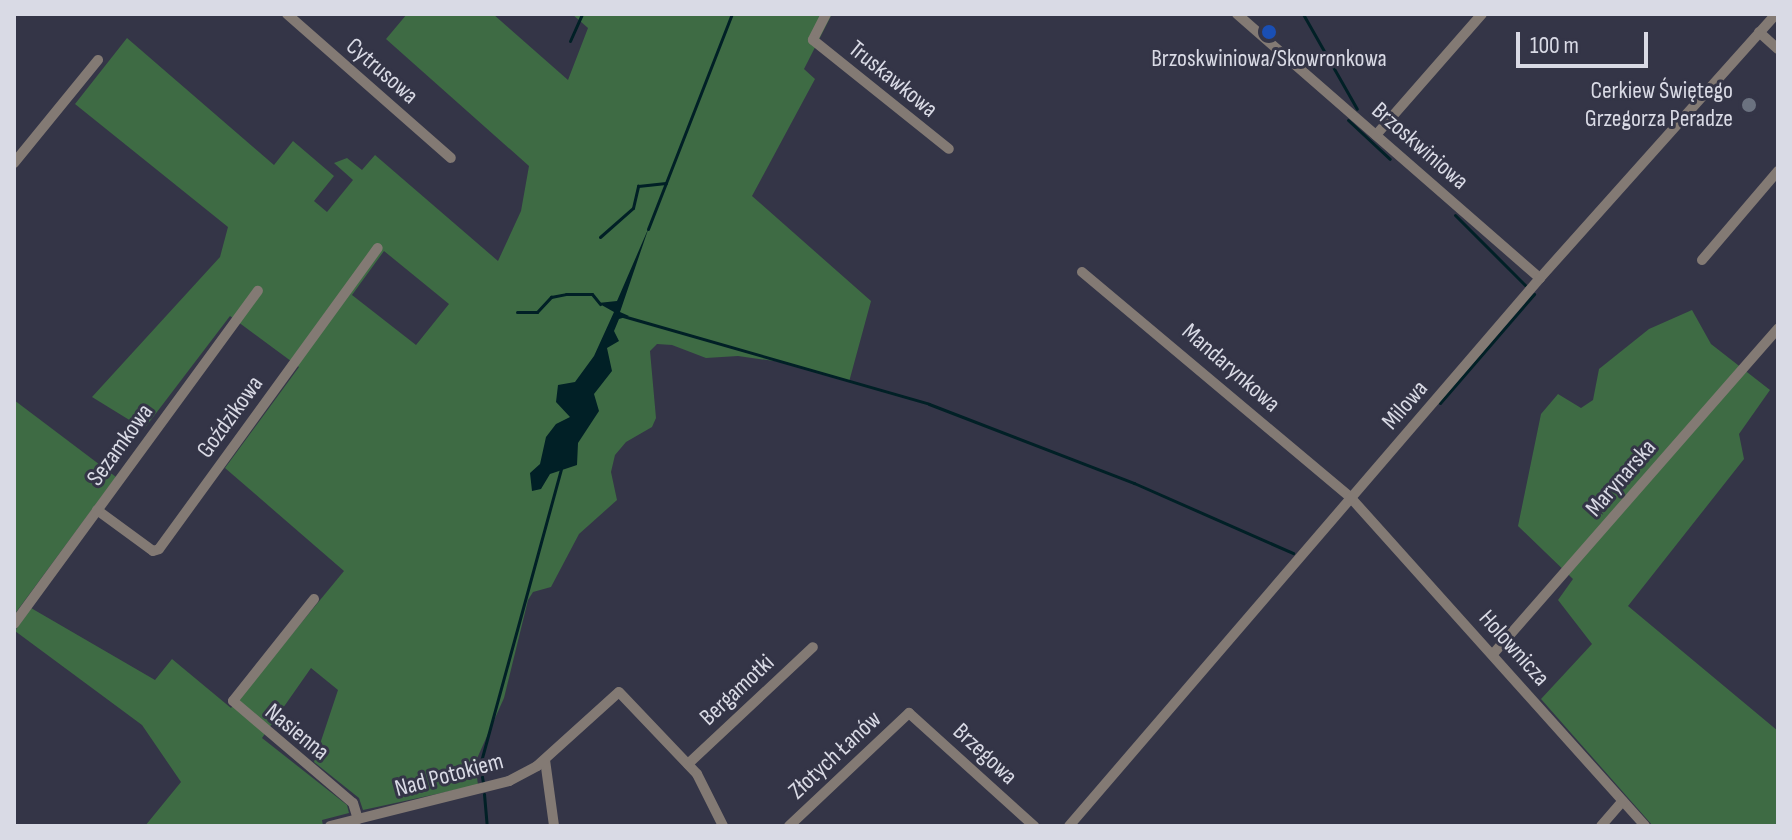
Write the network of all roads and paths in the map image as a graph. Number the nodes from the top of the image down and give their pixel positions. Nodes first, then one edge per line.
1 (287, 14) edge
2 (826, 14) edge
3 (1237, 14) edge
4 (1482, 14) edge
5 (1776, 14) edge
6 (1759, 32) junction
7 (1778, 49) edge
8 (98, 60) dead end
9 (1376, 135) junction
10 (949, 149) dead end
11 (451, 158) dead end
12 (14, 163) edge
13 (1778, 171) edge
14 (378, 248) dead end
15 (1702, 260) dead end
16 (1082, 272) dead end
17 (1540, 278) junction
18 (258, 291) dead end
19 (1778, 328) edge
20 (1351, 498) junction
21 (97, 510) junction
22 (314, 599) dead end
23 (14, 624) edge
24 (813, 647) dead end
25 (1493, 654) junction
26 (909, 713) joint
27 (545, 760) junction
28 (688, 764) junction
29 (1623, 801) junction
30 (358, 819) junction
31 (331, 826) edge
32 (554, 826) edge
33 (723, 826) edge
34 (789, 826) edge
35 (1034, 826) edge
36 (1069, 826) edge
37 (1601, 826) edge
38 (1645, 826) edge

1 - 11 street, Cytrusowa
2 - 10 street, Truskawkowa
3 - 9 street, Brzoskwiniowa
4 - 9 street
5 - 6 street, Milowa
6 - 7 street
6 - 17 street, Milowa
8 - 12 street
9 - 17 street, Brzoskwiniowa
13 - 15 street
14 - 21 street, Goździkowa
16 - 20 street, Mandarynkowa
17 - 20 street, Milowa
18 - 21 street, Sezamkowa
19 - 25 street, Marynarska
20 - 25 street, Holownicza
20 - 36 street, Milowa
21 - 23 street, Sezamkowa
22 - 30 street, Nasienna
24 - 28 street, Bergamotki
25 - 29 street, Holownicza
26 - 34 street, Złotych Łanów
26 - 35 street, Brzegowa
27 - 28 street, Nad Potokiem
27 - 30 street, Nad Potokiem
27 - 32 street
28 - 33 street, Nad Potokiem
29 - 37 street
29 - 38 street, Holownicza
30 - 31 street, Nad Potokiem

